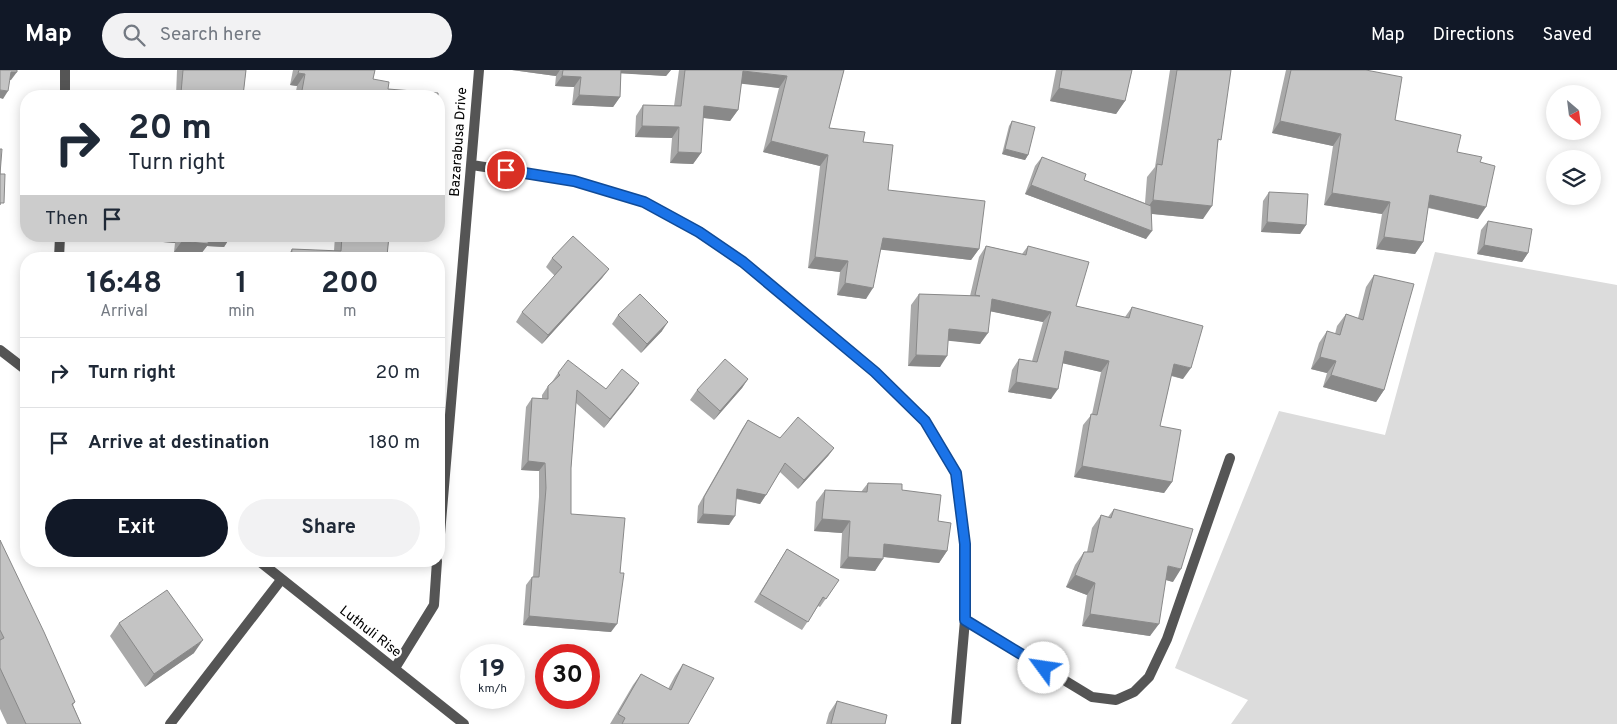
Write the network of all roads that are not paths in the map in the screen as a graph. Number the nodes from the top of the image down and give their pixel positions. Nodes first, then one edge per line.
1 (64, 70) edge
2 (479, 70) edge
3 (65, 90) edge
4 (472, 165) junction
5 (0, 350) edge
6 (20, 365) edge
7 (1230, 458) dead end
8 (445, 477) edge
9 (266, 567) edge
10 (437, 567) edge
11 (281, 580) junction
12 (965, 620) junction
13 (395, 668) junction
14 (170, 724) edge
15 (464, 724) edge
16 (956, 724) edge

1 - 3 street
2 - 4 street, Bazarabusa Drive
4 - 8 street, Bazarabusa Drive
4 - 12 street
5 - 6 street
7 - 12 street
9 - 11 street, Luthuli Rise
10 - 13 street
11 - 13 street, Luthuli Rise
11 - 14 street
12 - 16 street
13 - 15 street, Luthuli Rise

